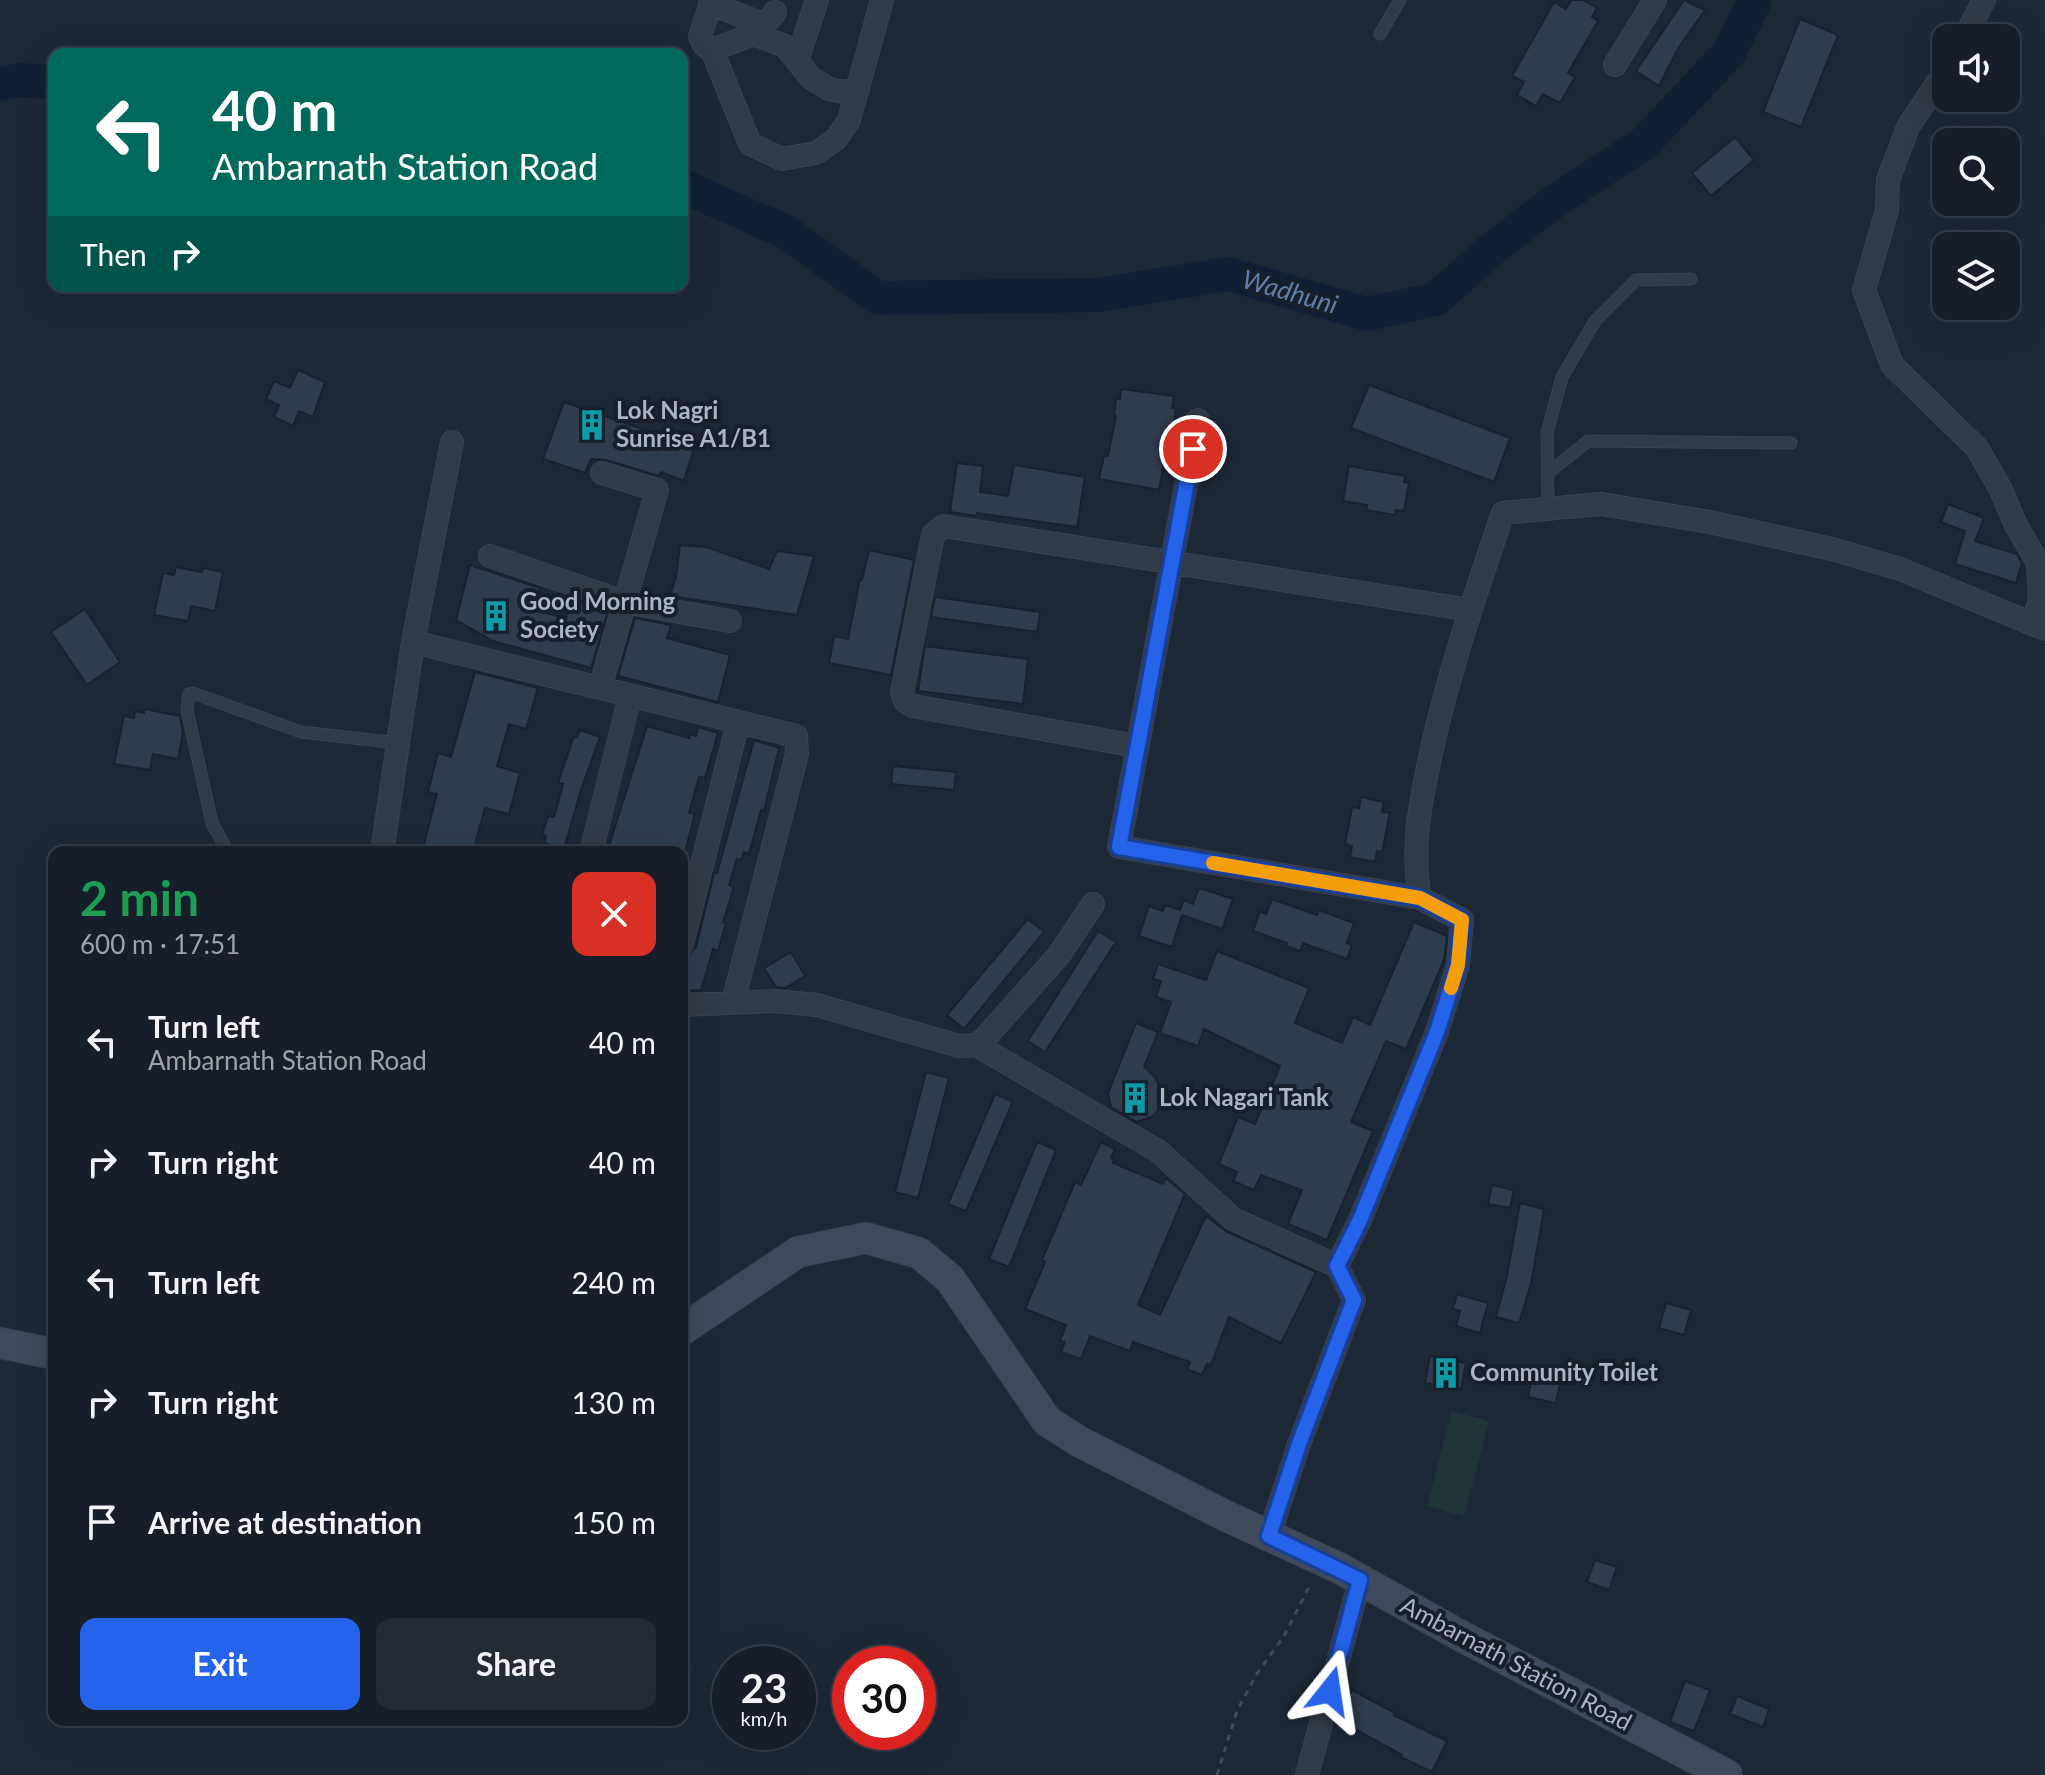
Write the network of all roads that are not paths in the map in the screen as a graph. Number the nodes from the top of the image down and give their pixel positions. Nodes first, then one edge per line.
1 (817, 0) edge
2 (882, 0) edge
3 (1400, 0) edge
4 (1655, 0) edge
5 (1984, 0) edge
6 (711, 2) edge
7 (775, 12) dead end
8 (1971, 24) edge
9 (1380, 34) dead end
10 (712, 50) junction
11 (797, 60) junction
12 (1615, 65) dead end
13 (858, 89) junction
14 (1932, 91) edge
15 (1691, 279) dead end
16 (1198, 420) dead end
17 (452, 442) dead end
18 (1791, 443) dead end
19 (602, 473) dead end
20 (1547, 474) junction
21 (1548, 509) junction
22 (490, 556) dead end
23 (2042, 562) edge
24 (1173, 564) junction
25 (624, 602) junction
26 (1470, 610) junction
27 (730, 621) dead end
28 (2039, 626) edge
29 (413, 642) junction
30 (600, 688) junction
31 (630, 696) junction
32 (738, 722) junction
33 (398, 743) junction
34 (1137, 746) junction
35 (225, 846) edge
36 (383, 846) edge
37 (592, 846) edge
38 (1420, 898) junction
39 (1093, 904) dead end
40 (688, 920) edge
41 (733, 1002) junction
42 (688, 1005) edge
43 (976, 1045) junction
44 (1337, 1266) junction
45 (688, 1326) edge
46 (0, 1343) edge
47 (48, 1353) edge
48 (1269, 1536) junction
49 (1360, 1580) junction
50 (1307, 1775) edge
51 (1727, 1775) edge

1 - 11 street
2 - 13 street
3 - 9 lane
4 - 12 street
5 - 8 street
6 - 7 street
6 - 10 street
10 - 11 street
10 - 13 street
11 - 13 street
14 - 23 street
15 - 20 lane
16 - 24 street
17 - 29 street
18 - 20 lane
19 - 25 street
20 - 21 lane
21 - 26 street
21 - 28 street
22 - 25 street
23 - 28 street
24 - 26 street
24 - 34 street
24 - 34 street
25 - 27 street
25 - 30 street
26 - 38 street
29 - 30 street
29 - 33 street
30 - 31 street
31 - 32 street
31 - 37 street
32 - 40 street
32 - 41 street
33 - 35 lane
33 - 36 street
34 - 38 street
38 - 44 street
39 - 43 street
41 - 42 street
41 - 43 street
43 - 44 street
44 - 48 street
45 - 48 main road, Ambarnath Station Road
46 - 47 main road
48 - 49 main road, Ambarnath Station Road
49 - 50 street
49 - 51 main road, Ambarnath Station Road

